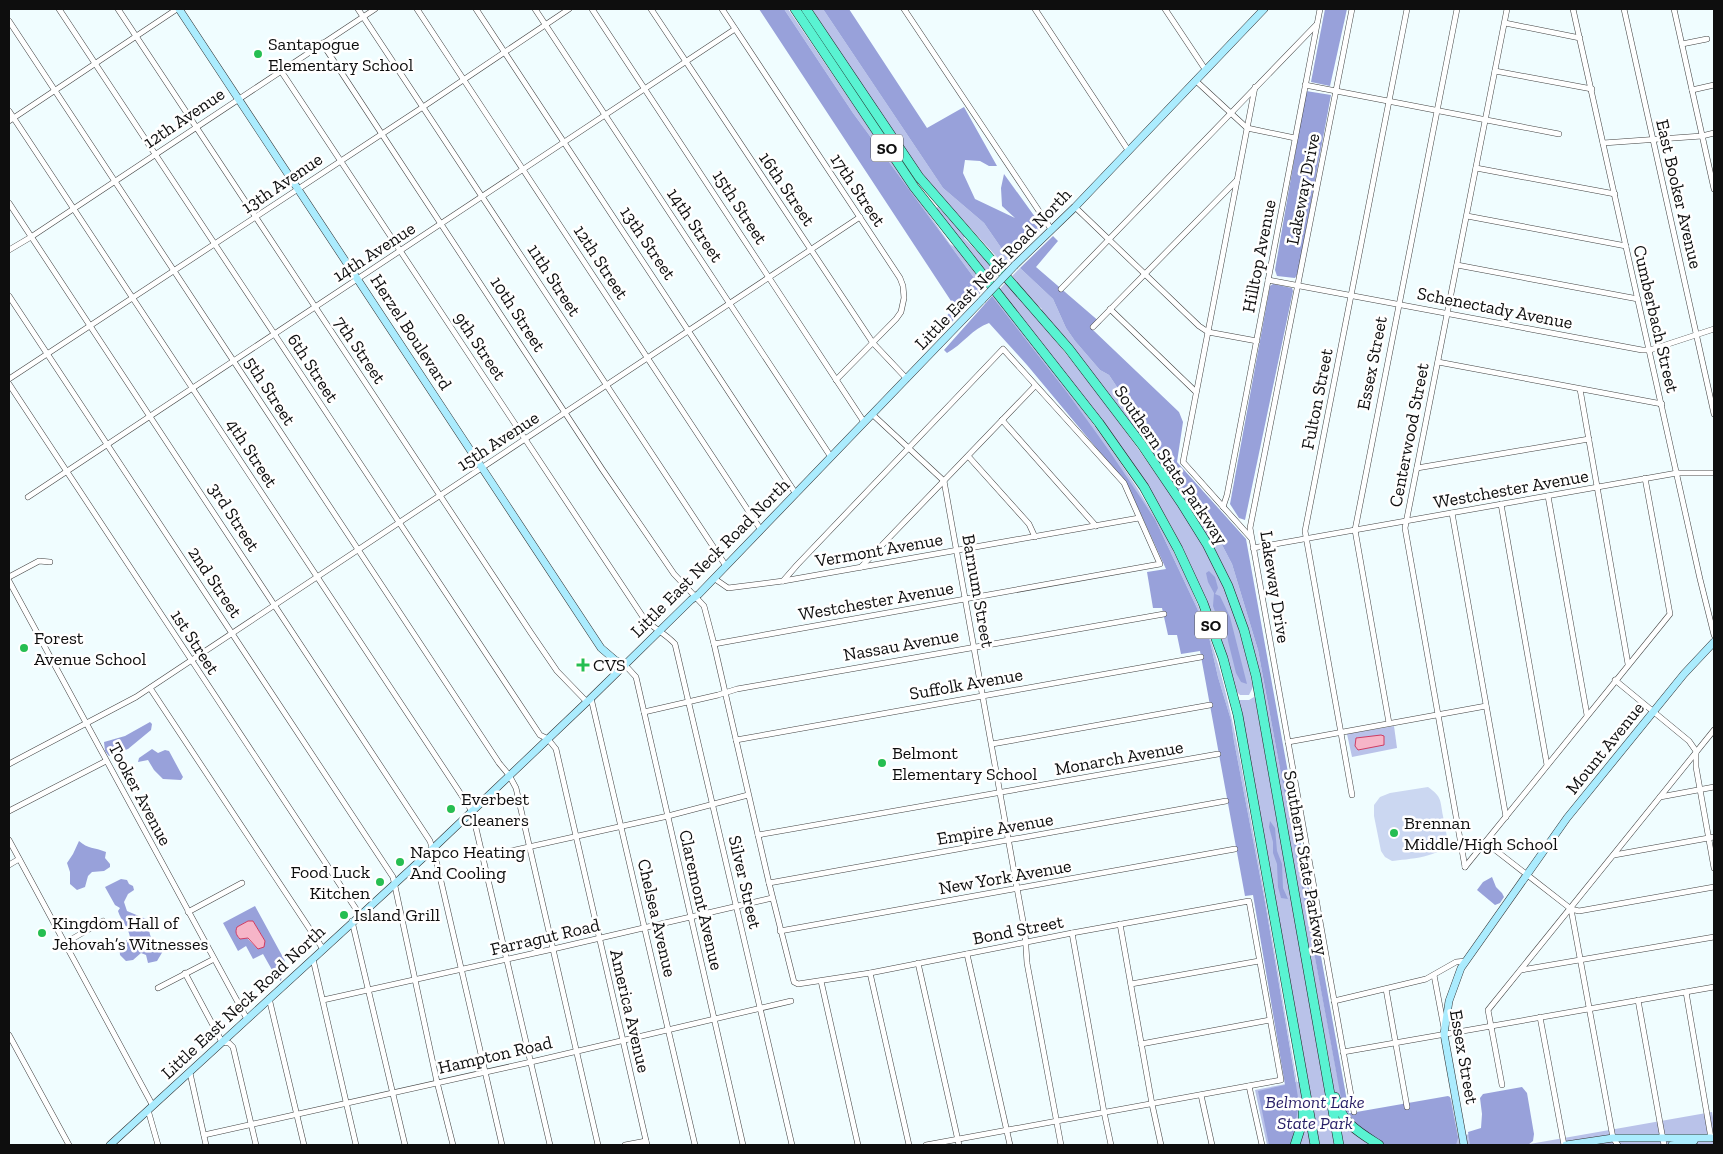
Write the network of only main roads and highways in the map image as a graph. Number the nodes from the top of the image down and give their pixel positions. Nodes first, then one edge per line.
1 (178, 9) edge
2 (796, 9) edge
3 (806, 9) edge
4 (1264, 9) edge
5 (1714, 642) edge
6 (625, 664) junction
7 (1444, 1034) joint
8 (1325, 1065) junction
9 (1302, 1070) junction
10 (1713, 1138) edge
11 (1663, 1142) edge
12 (1465, 1143) edge
13 (110, 1145) edge
14 (1296, 1145) edge
15 (1315, 1145) edge
16 (1339, 1145) edge
17 (1379, 1145) edge
18 (1565, 1145) edge
19 (1672, 1145) edge

1 - 6 main road, Herzel Boulevard
2 - 9 highway, Southern State Parkway / SO
3 - 8 highway, Southern State Parkway / SO
4 - 6 main road, Little East Neck Road North, bridge
5 - 7 main road, Mount Avenue
6 - 13 main road, Little East Neck Road North
7 - 12 main road, Essex Street
8 - 16 highway, Southern State Parkway / SO
8 - 17 highway
9 - 14 highway
9 - 15 highway, Southern State Parkway / SO
10 - 11 main road
10 - 19 main road
11 - 18 main road

